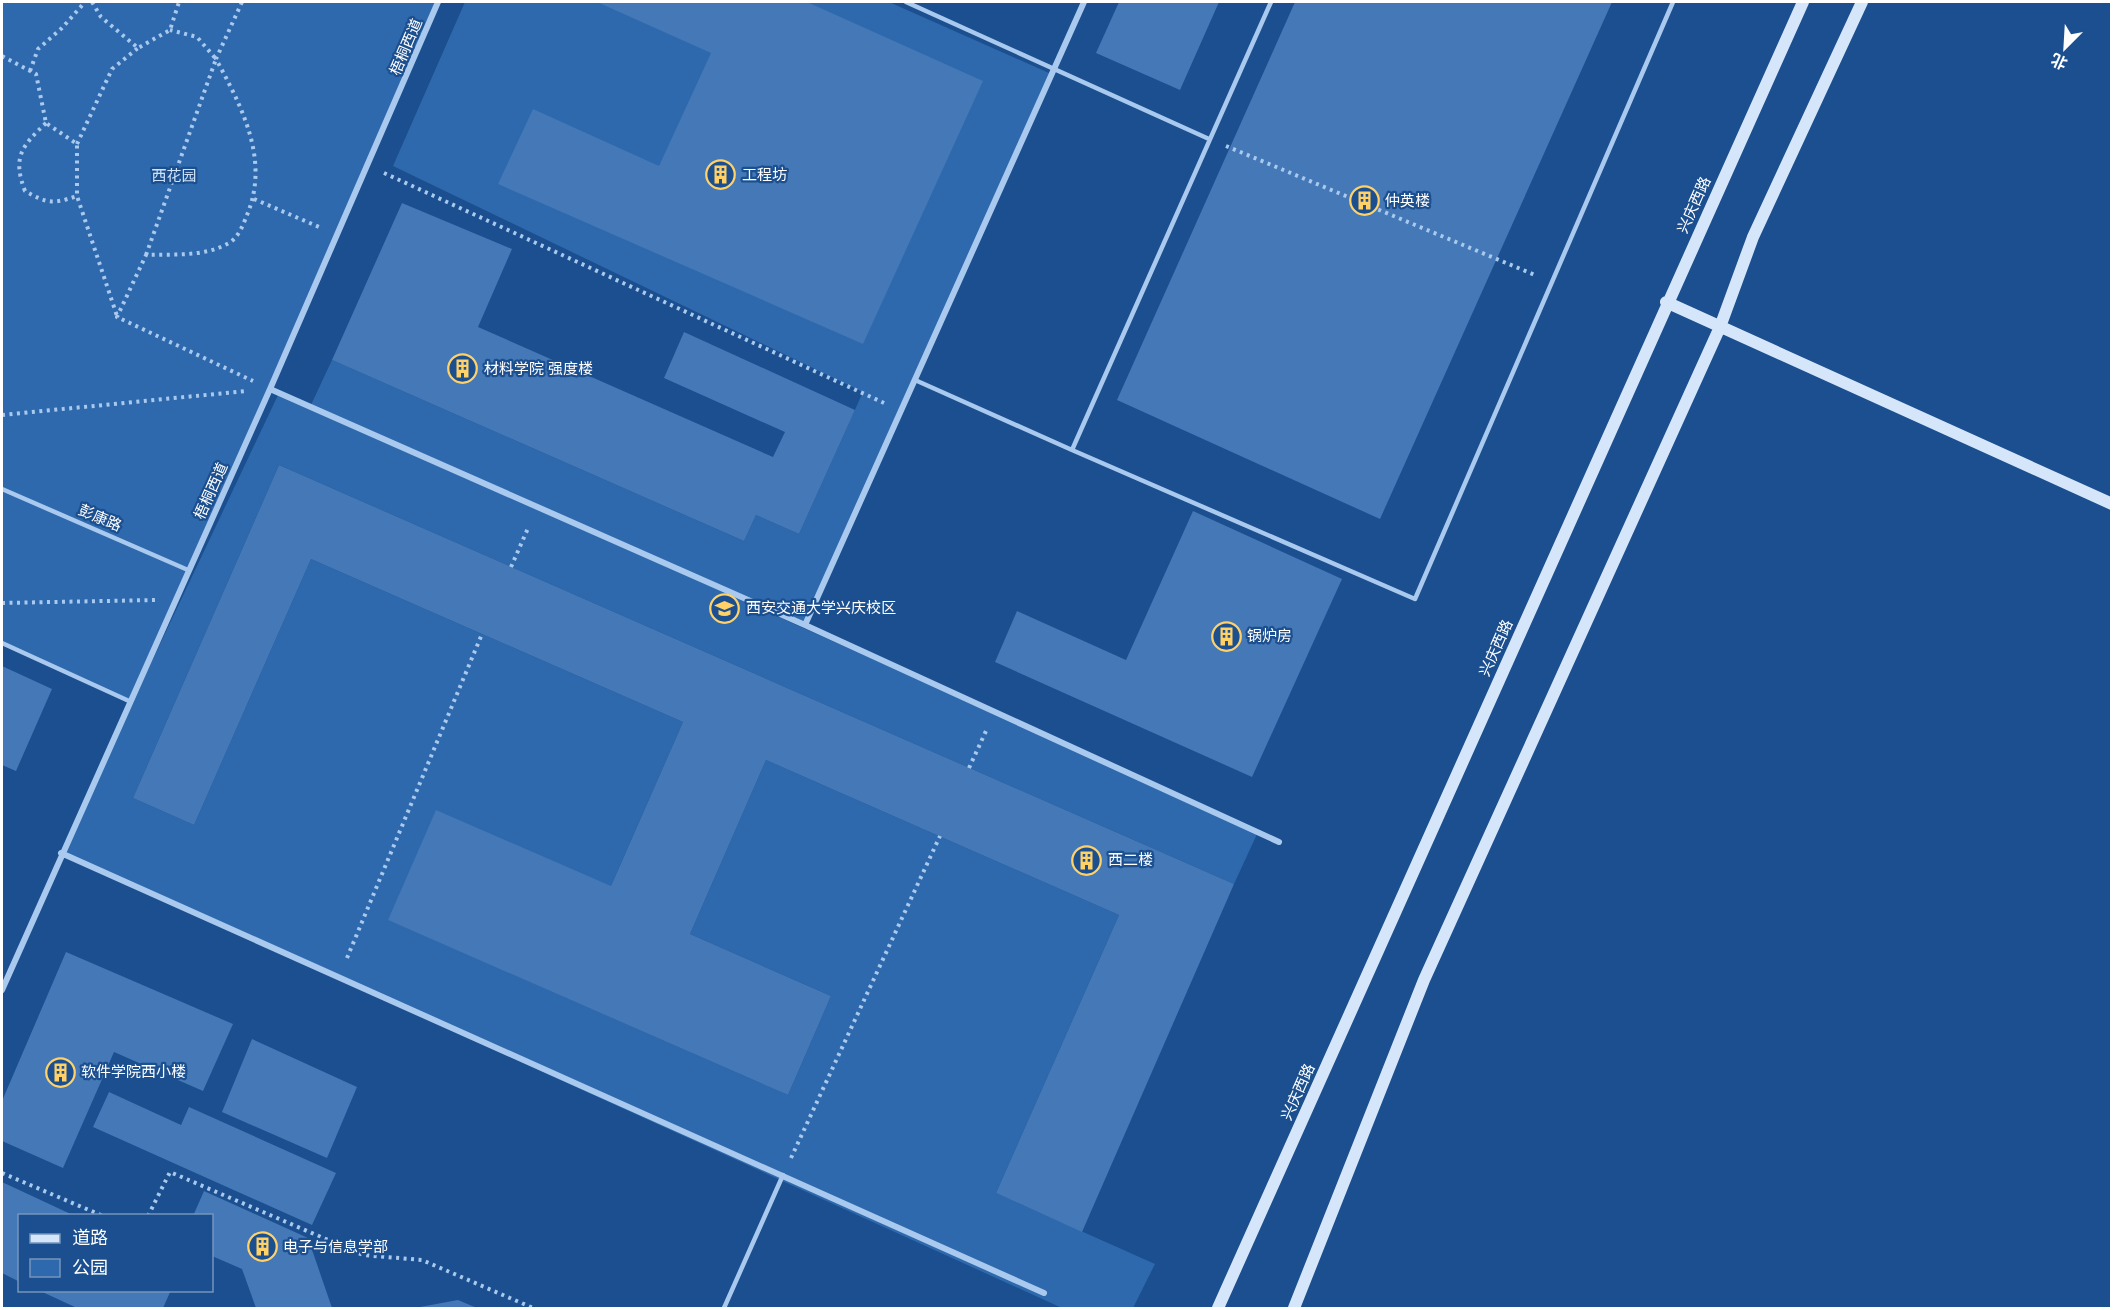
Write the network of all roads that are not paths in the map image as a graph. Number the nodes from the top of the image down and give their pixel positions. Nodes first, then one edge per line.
1 (438, 2) edge
2 (906, 2) edge
3 (1084, 2) edge
4 (1271, 2) edge
5 (1672, 2) edge
6 (1803, 2) edge
7 (1862, 2) edge
8 (1054, 69) junction
9 (1209, 139) junction
10 (1666, 302) junction
11 (1720, 327) junction
12 (915, 380) junction
13 (270, 389) junction
14 (1072, 450) junction
15 (2, 489) edge
16 (2112, 504) edge
17 (188, 570) junction
18 (805, 625) junction
19 (2, 643) edge
20 (129, 701) junction
21 (1279, 842) dead end
22 (61, 853) junction
23 (2, 990) edge
24 (783, 1176) junction
25 (1044, 1293) dead end
26 (724, 1308) edge
27 (1218, 1308) edge
28 (1294, 1308) edge

1 - 13 street, 梧桐西道
2 - 8 lane
3 - 8 street
4 - 9 lane
5 - 14 lane
6 - 10 main road, 兴庆西路
7 - 11 main road
8 - 9 lane
8 - 12 street
9 - 14 lane
10 - 11 main road
10 - 27 main road, 兴庆西路
11 - 16 main road
11 - 28 main road
12 - 14 lane
12 - 18 street
13 - 17 street, 梧桐西道
13 - 18 street
15 - 17 lane, 彭康路
17 - 20 street, 梧桐西道
18 - 21 street
19 - 20 lane
20 - 22 street, 梧桐西道
22 - 23 street, 梧桐西道
22 - 24 street
24 - 25 street
24 - 26 lane

